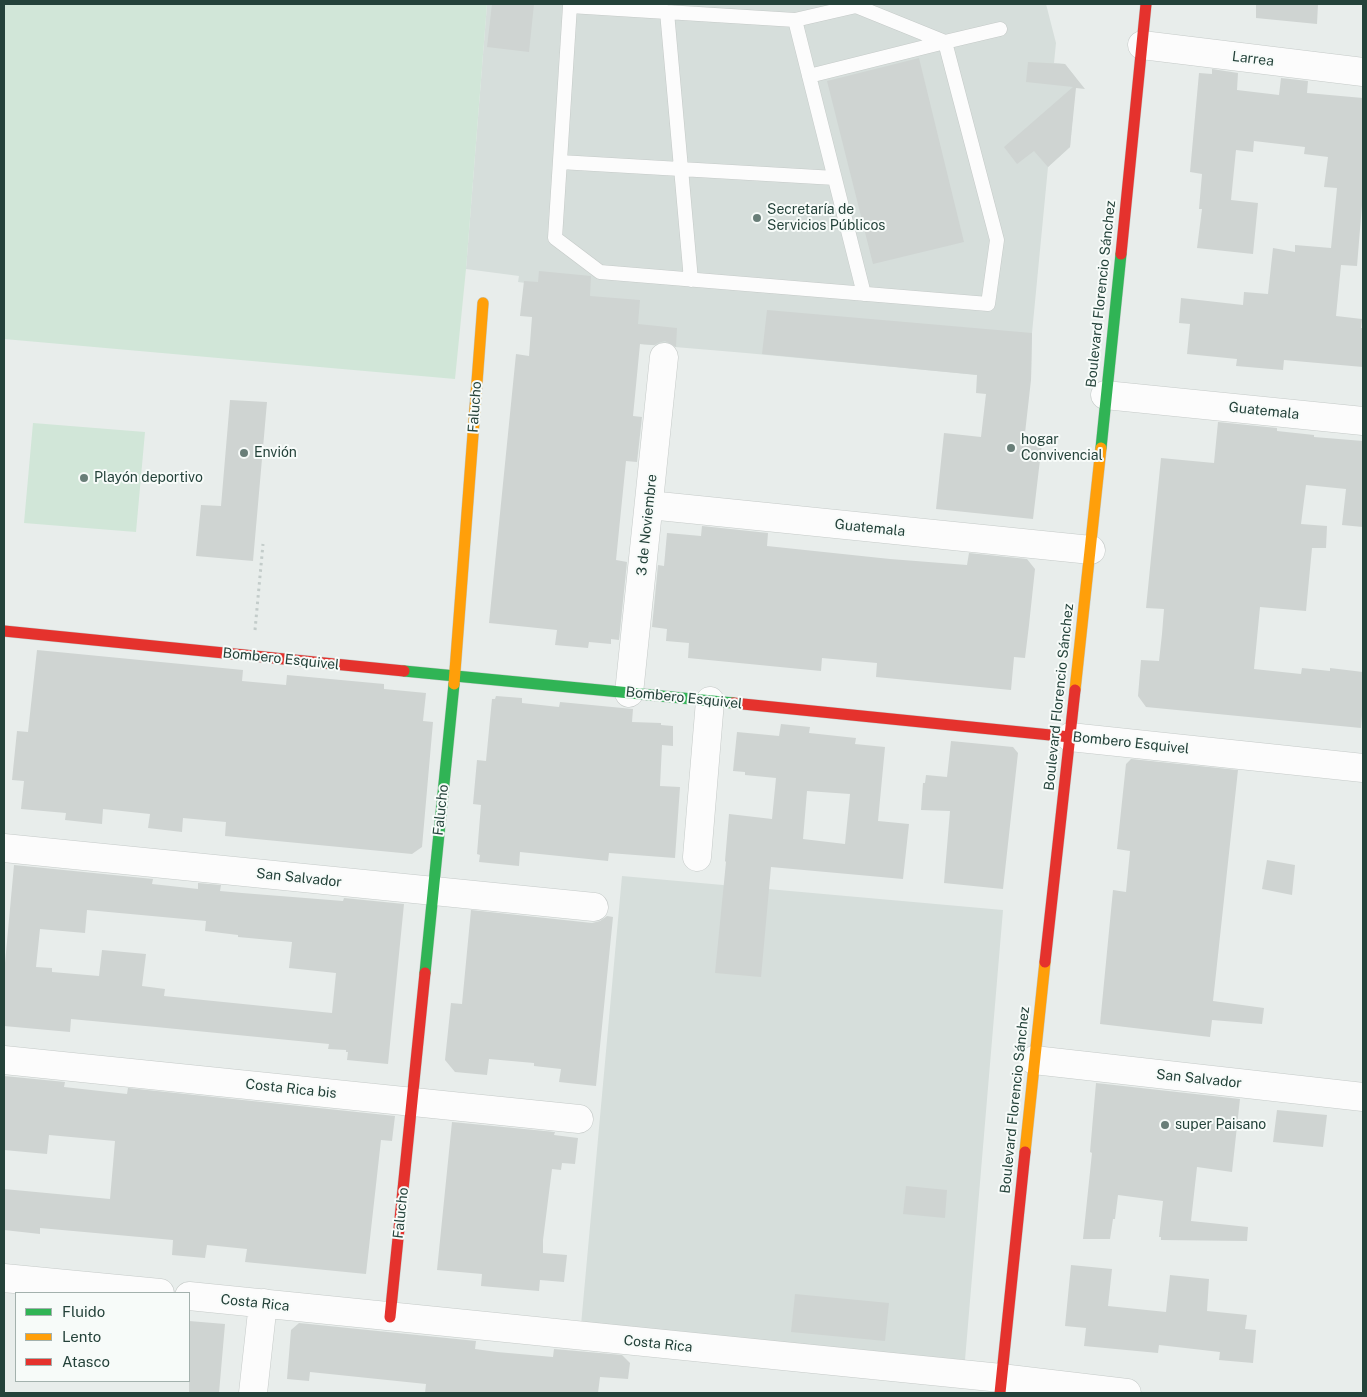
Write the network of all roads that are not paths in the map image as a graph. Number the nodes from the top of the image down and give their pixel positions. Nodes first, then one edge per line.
1 (1146, 4) edge
2 (666, 12) junction
3 (795, 20) junction
4 (1000, 29) dead end
5 (945, 42) junction
6 (1142, 45) junction
7 (1363, 72) edge
8 (809, 76) junction
9 (560, 162) junction
10 (681, 169) junction
11 (835, 178) junction
12 (691, 280) junction
13 (864, 294) junction
14 (483, 303) dead end
15 (664, 357) dead end
16 (1105, 395) junction
17 (1363, 421) edge
18 (649, 505) junction
19 (1091, 550) junction
20 (4, 631) edge
21 (455, 676) junction
22 (629, 693) junction
23 (710, 701) junction
24 (1070, 737) junction
25 (1363, 768) edge
26 (4, 848) edge
27 (697, 857) dead end
28 (433, 892) junction
29 (594, 907) dead end
30 (4, 1060) edge
31 (1034, 1060) junction
32 (1363, 1098) edge
33 (412, 1102) junction
34 (579, 1119) dead end
35 (4, 1278) edge
36 (150, 1292) edge
37 (190, 1296) edge
38 (263, 1303) junction
39 (390, 1317) junction
40 (1001, 1386) edge
41 (253, 1393) edge
42 (1127, 1393) edge

1 - 6 street, Boulevard Florencio Sánchez
2 - 3 lane
2 - 9 lane
2 - 10 lane
3 - 5 lane
3 - 8 lane
4 - 5 lane
5 - 8 lane
5 - 13 lane
6 - 7 street, Larrea
6 - 16 street, Boulevard Florencio Sánchez
8 - 11 lane
9 - 10 lane
9 - 12 lane
10 - 11 lane
10 - 12 lane
11 - 13 lane
12 - 13 lane
14 - 21 street, Falucho
15 - 18 street, 3 de Noviembre
16 - 17 street, Guatemala
16 - 19 street, Boulevard Florencio Sánchez
18 - 19 street, Guatemala
18 - 22 street, 3 de Noviembre
19 - 24 street, Boulevard Florencio Sánchez
20 - 21 street, Bombero Esquivel
21 - 22 street, Bombero Esquivel
21 - 28 street, Falucho
22 - 23 street, Bombero Esquivel
23 - 24 street, Bombero Esquivel
23 - 27 street
24 - 25 street, Bombero Esquivel
24 - 31 street, Boulevard Florencio Sánchez
26 - 28 street, San Salvador
28 - 29 street, San Salvador
28 - 33 street, Falucho
30 - 33 street, Costa Rica bis
31 - 32 street, San Salvador
31 - 40 street, Boulevard Florencio Sánchez
33 - 34 street, Costa Rica bis
33 - 39 street, Falucho
35 - 36 street
37 - 38 street, Costa Rica
38 - 39 street, Costa Rica
38 - 41 street
39 - 40 street, Costa Rica
40 - 42 street, Costa Rica

